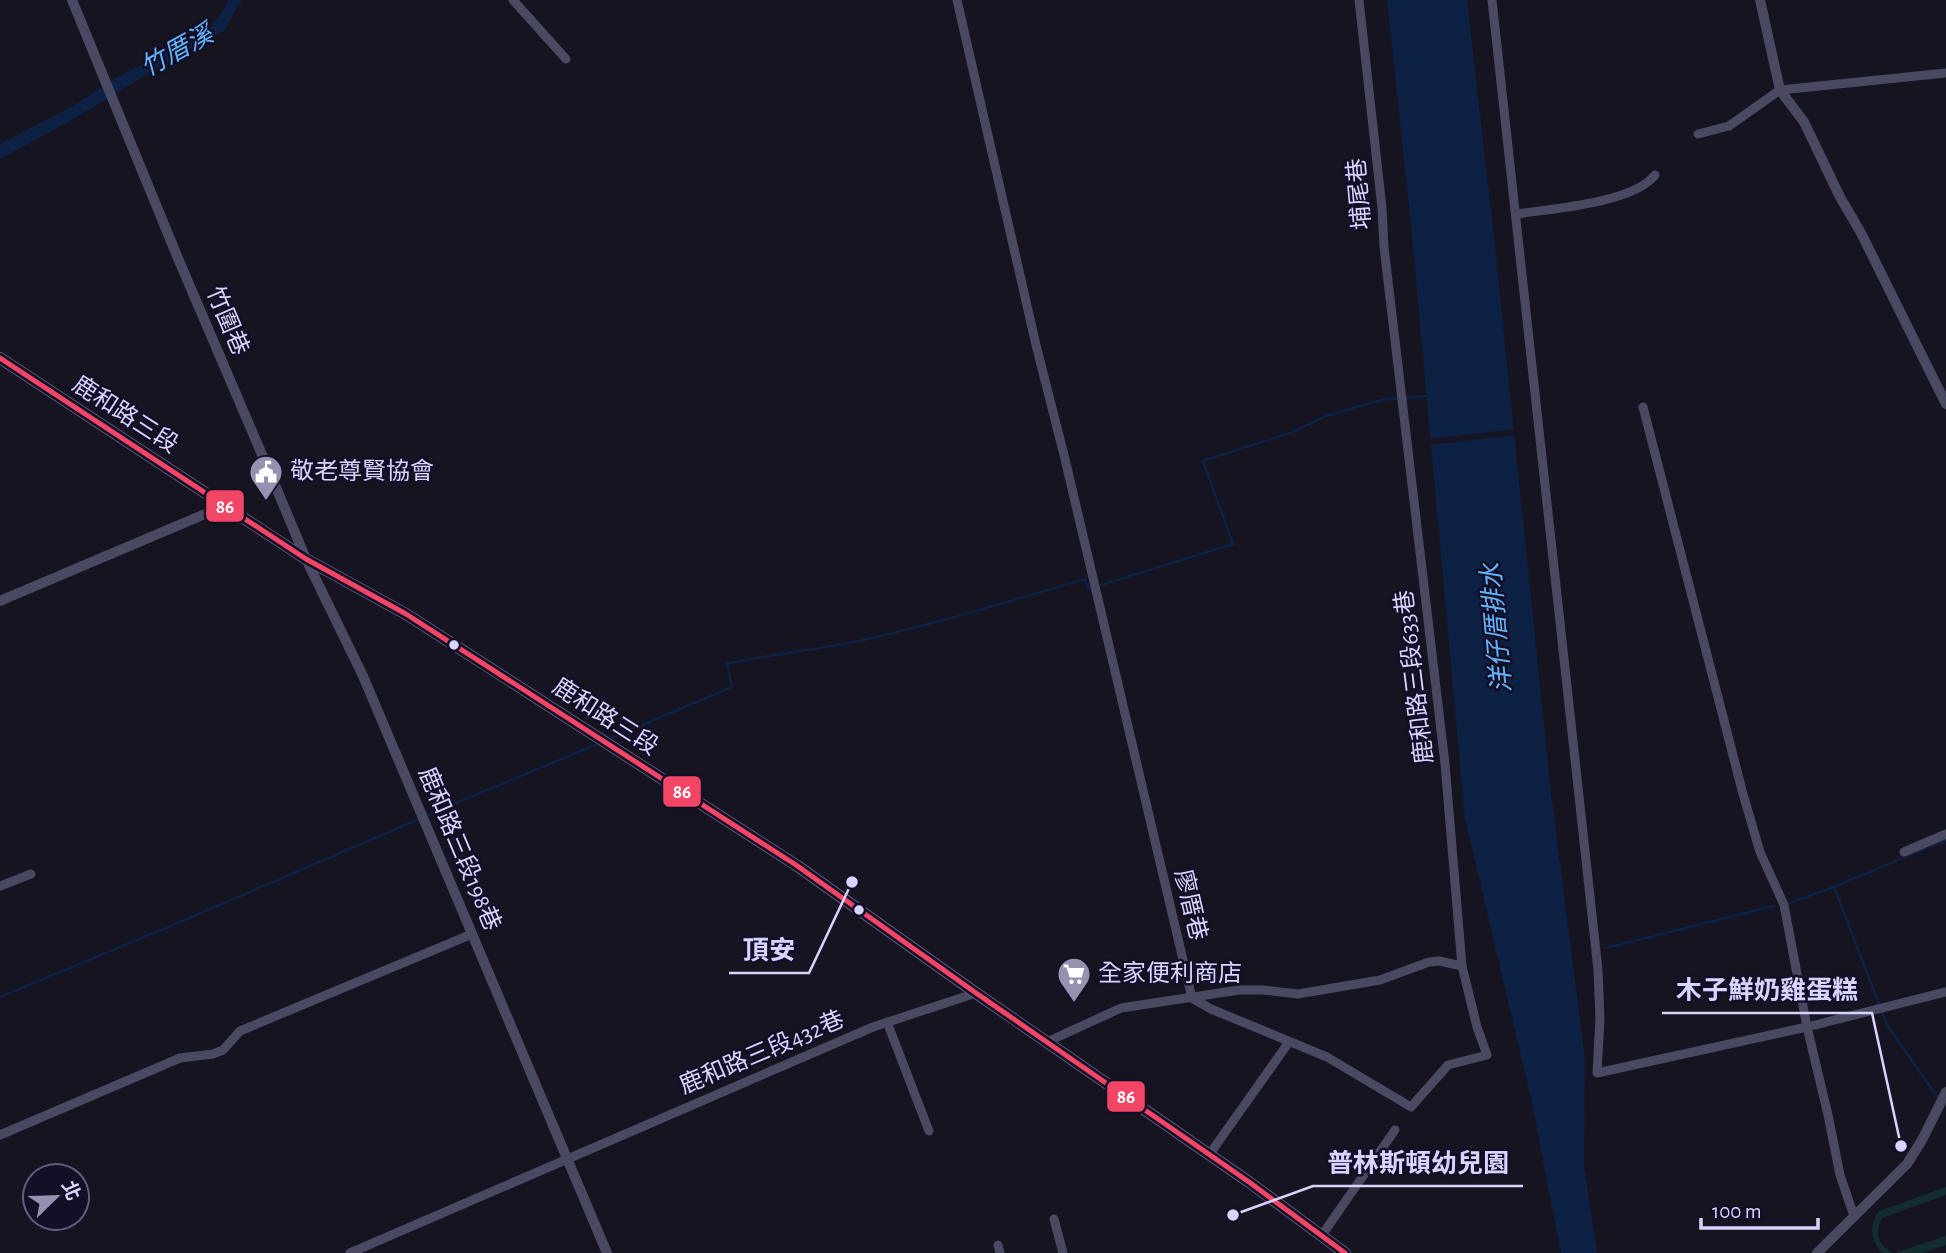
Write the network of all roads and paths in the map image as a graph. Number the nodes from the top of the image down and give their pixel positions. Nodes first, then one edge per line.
1 (72, 0) edge
2 (513, 0) edge
3 (957, 0) edge
4 (1359, 0) edge
5 (1492, 0) edge
6 (1759, 0) edge
7 (566, 58) dead end
8 (1946, 73) edge
9 (1780, 90) junction
10 (1698, 134) dead end
11 (1655, 174) dead end
12 (1516, 214) junction
13 (0, 358) edge
14 (1401, 385) joint
15 (1946, 404) edge
16 (1643, 407) dead end
17 (224, 506) junction
18 (306, 559) junction
19 (0, 601) edge
20 (1946, 834) edge
21 (1904, 852) dead end
22 (31, 874) dead end
23 (0, 886) edge
24 (472, 934) junction
25 (1462, 966) junction
26 (1945, 992) edge
27 (976, 993) junction
28 (1192, 998) junction
29 (887, 1022) junction
30 (1807, 1027) junction
31 (1047, 1042) junction
32 (1289, 1042) junction
33 (1946, 1092) edge
34 (929, 1130) dead end
35 (1395, 1130) dead end
36 (0, 1135) edge
37 (1209, 1155) junction
38 (568, 1159) junction
39 (1854, 1216) junction
40 (1054, 1219) dead end
41 (1322, 1235) junction
42 (350, 1253) edge
43 (607, 1253) edge
44 (1063, 1253) edge
45 (1345, 1253) edge
46 (1817, 1253) edge

1 - 18 street, 竹圍巷
2 - 7 street
3 - 28 street, 廖厝巷
4 - 14 street, 埔尾巷
5 - 12 street
6 - 9 street
8 - 9 street
9 - 10 street
9 - 15 street
11 - 12 street
12 - 30 street
13 - 17 main road, 鹿和路三段
14 - 25 street, 鹿和路三段633巷
16 - 30 street
17 - 18 main road, 鹿和路三段
17 - 19 street
18 - 24 street, 鹿和路三段198巷
18 - 27 main road, 鹿和路三段
20 - 21 street
22 - 23 street
24 - 36 street
24 - 38 street, 鹿和路三段198巷
25 - 28 street
25 - 32 street, 鹿和路三段633巷
26 - 30 street
27 - 29 street, 鹿和路三段432巷
27 - 31 main road, 鹿和路三段
28 - 31 street
28 - 32 street
29 - 34 street
29 - 38 street, 鹿和路三段432巷
30 - 39 street
31 - 37 main road, 鹿和路三段
32 - 37 street
33 - 39 street
35 - 41 street
37 - 41 main road, 鹿和路三段
38 - 42 street, 鹿和路三段432巷
38 - 43 street
39 - 46 street
40 - 44 street
41 - 45 main road, 鹿和路三段

